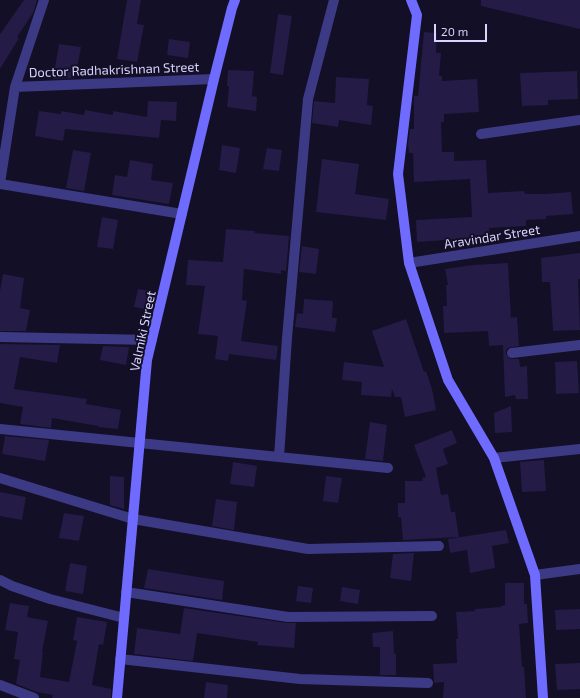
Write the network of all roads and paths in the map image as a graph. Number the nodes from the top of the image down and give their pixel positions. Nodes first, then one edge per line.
1 (44, 0) edge
2 (235, 0) edge
3 (334, 0) edge
4 (411, 0) edge
5 (214, 79) junction
6 (15, 87) junction
7 (580, 120) edge
8 (481, 134) dead end
9 (0, 184) edge
10 (182, 214) junction
11 (580, 236) edge
12 (409, 263) junction
13 (0, 337) edge
14 (152, 340) junction
15 (580, 345) edge
16 (512, 354) dead end
17 (0, 429) edge
18 (140, 442) junction
19 (580, 449) edge
20 (279, 458) junction
21 (494, 458) junction
22 (388, 468) dead end
23 (0, 478) edge
24 (133, 519) junction
25 (439, 546) dead end
26 (580, 569) edge
27 (535, 575) junction
28 (0, 580) edge
29 (126, 592) junction
30 (432, 616) dead end
31 (124, 618) junction
32 (120, 658) junction
33 (428, 684) dead end
34 (0, 685) edge
35 (34, 698) edge
36 (117, 698) edge
37 (543, 698) edge

1 - 6 street
2 - 5 street, Valmiki Street
3 - 20 street
4 - 12 street
5 - 6 street, Doctor Radhakrishnan Street
5 - 10 street, Valmiki Street
6 - 9 street
7 - 8 street
9 - 10 street
10 - 14 street, Valmiki Street
11 - 12 street, Aravindar Street
12 - 21 street
13 - 14 street
14 - 18 street, Valmiki Street
15 - 16 street
17 - 18 street
18 - 20 street
18 - 24 street, Valmiki Street
19 - 21 street
20 - 22 street
21 - 27 street
23 - 24 street
24 - 25 street
24 - 29 street, Valmiki Street
26 - 27 street
27 - 37 street
28 - 31 street
29 - 30 street
29 - 31 street, Valmiki Street
31 - 32 street, Valmiki Street
32 - 33 street
32 - 36 street, Valmiki Street
34 - 35 street

